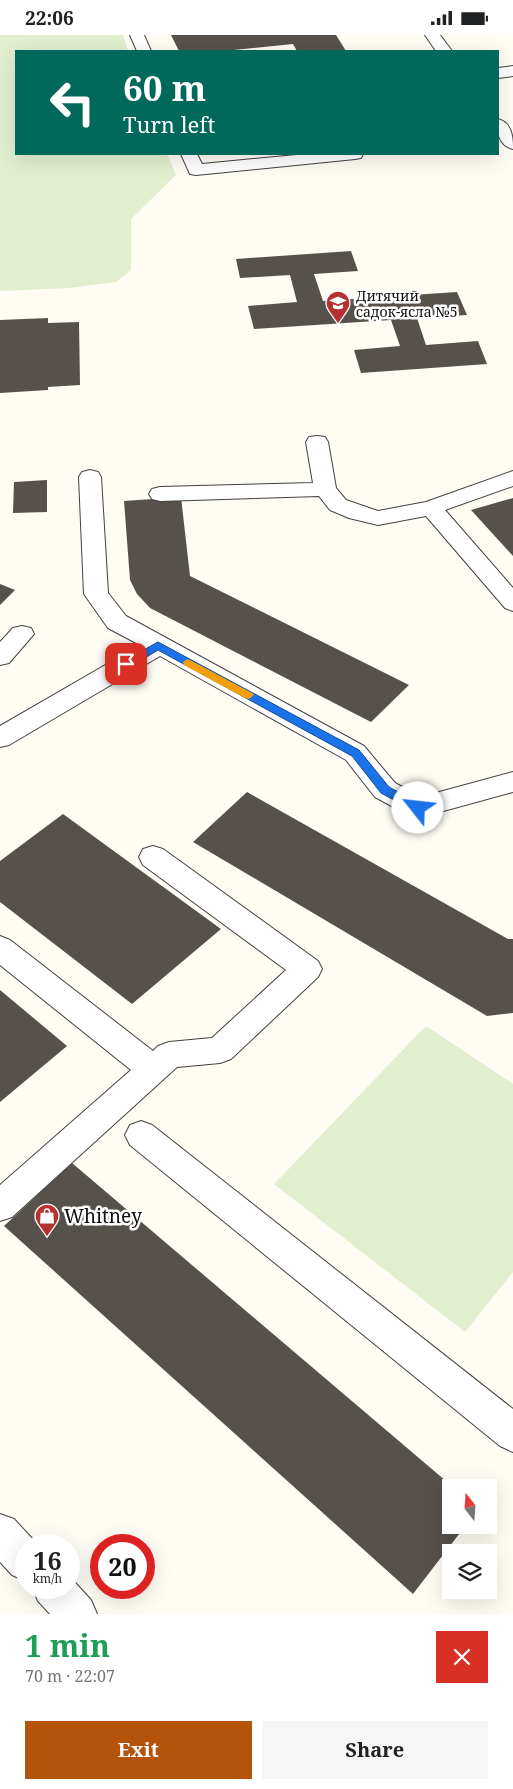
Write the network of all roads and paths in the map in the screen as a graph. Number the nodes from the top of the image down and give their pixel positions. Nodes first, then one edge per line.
1 (138, 35) edge
2 (436, 36) edge
3 (144, 50) edge
4 (443, 50) edge
5 (513, 71) edge
6 (499, 73) edge
7 (499, 126) edge
8 (506, 140) edge
9 (189, 155) edge
10 (345, 155) edge
11 (317, 442) dead end
12 (90, 477) dead end
13 (513, 478) edge
14 (325, 489) junction
15 (160, 494) dead end
16 (431, 508) junction
17 (513, 603) edge
18 (22, 634) dead end
19 (158, 646) junction
20 (0, 657) edge
21 (0, 738) edge
22 (513, 782) edge
23 (153, 857) dead end
24 (0, 948) edge
25 (153, 1069) junction
26 (141, 1135) dead end
27 (0, 1206) edge
28 (513, 1433) edge
29 (0, 1533) edge
30 (15, 1549) edge
31 (63, 1599) edge
32 (77, 1614) edge

1 - 3 street
2 - 4 street
5 - 6 street
7 - 8 street
9 - 10 street
11 - 14 street
12 - 19 street
13 - 16 street
14 - 15 street
14 - 16 street
16 - 17 street
18 - 20 street
19 - 21 street
19 - 22 street
23 - 25 street
24 - 25 street
25 - 27 street
26 - 28 street
29 - 30 street
31 - 32 street

